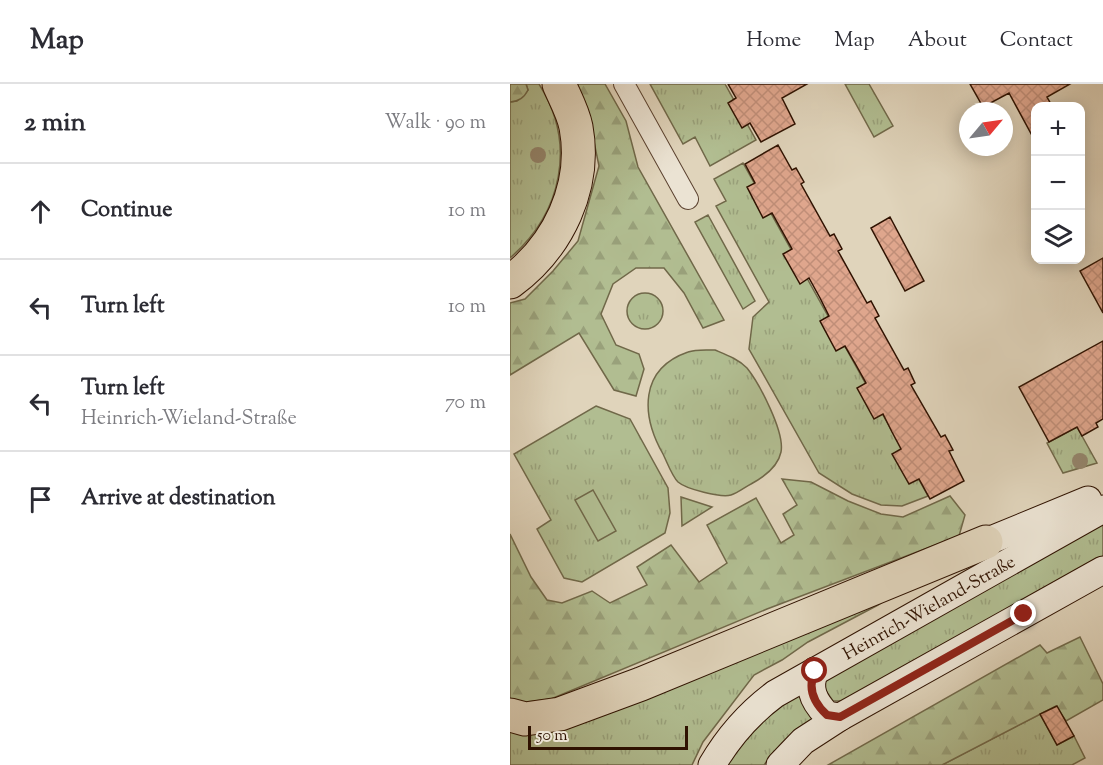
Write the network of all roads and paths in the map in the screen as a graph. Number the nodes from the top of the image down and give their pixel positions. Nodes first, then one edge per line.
1 (559, 84) edge
2 (624, 84) edge
3 (688, 199) dead end
4 (510, 282) edge
5 (1103, 494) edge
6 (1103, 509) edge
7 (987, 542) joint
8 (1103, 570) edge
9 (815, 671) junction
10 (510, 715) edge
11 (840, 717) junction
12 (712, 765) edge
13 (780, 765) edge

1 - 4 highway
2 - 3 street
5 - 7 main road
6 - 9 main road, Heinrich-Wieland-Straße
7 - 10 highway
8 - 11 main road
9 - 11 main road
9 - 12 main road, Heinrich-Wieland-Straße
11 - 13 main road

